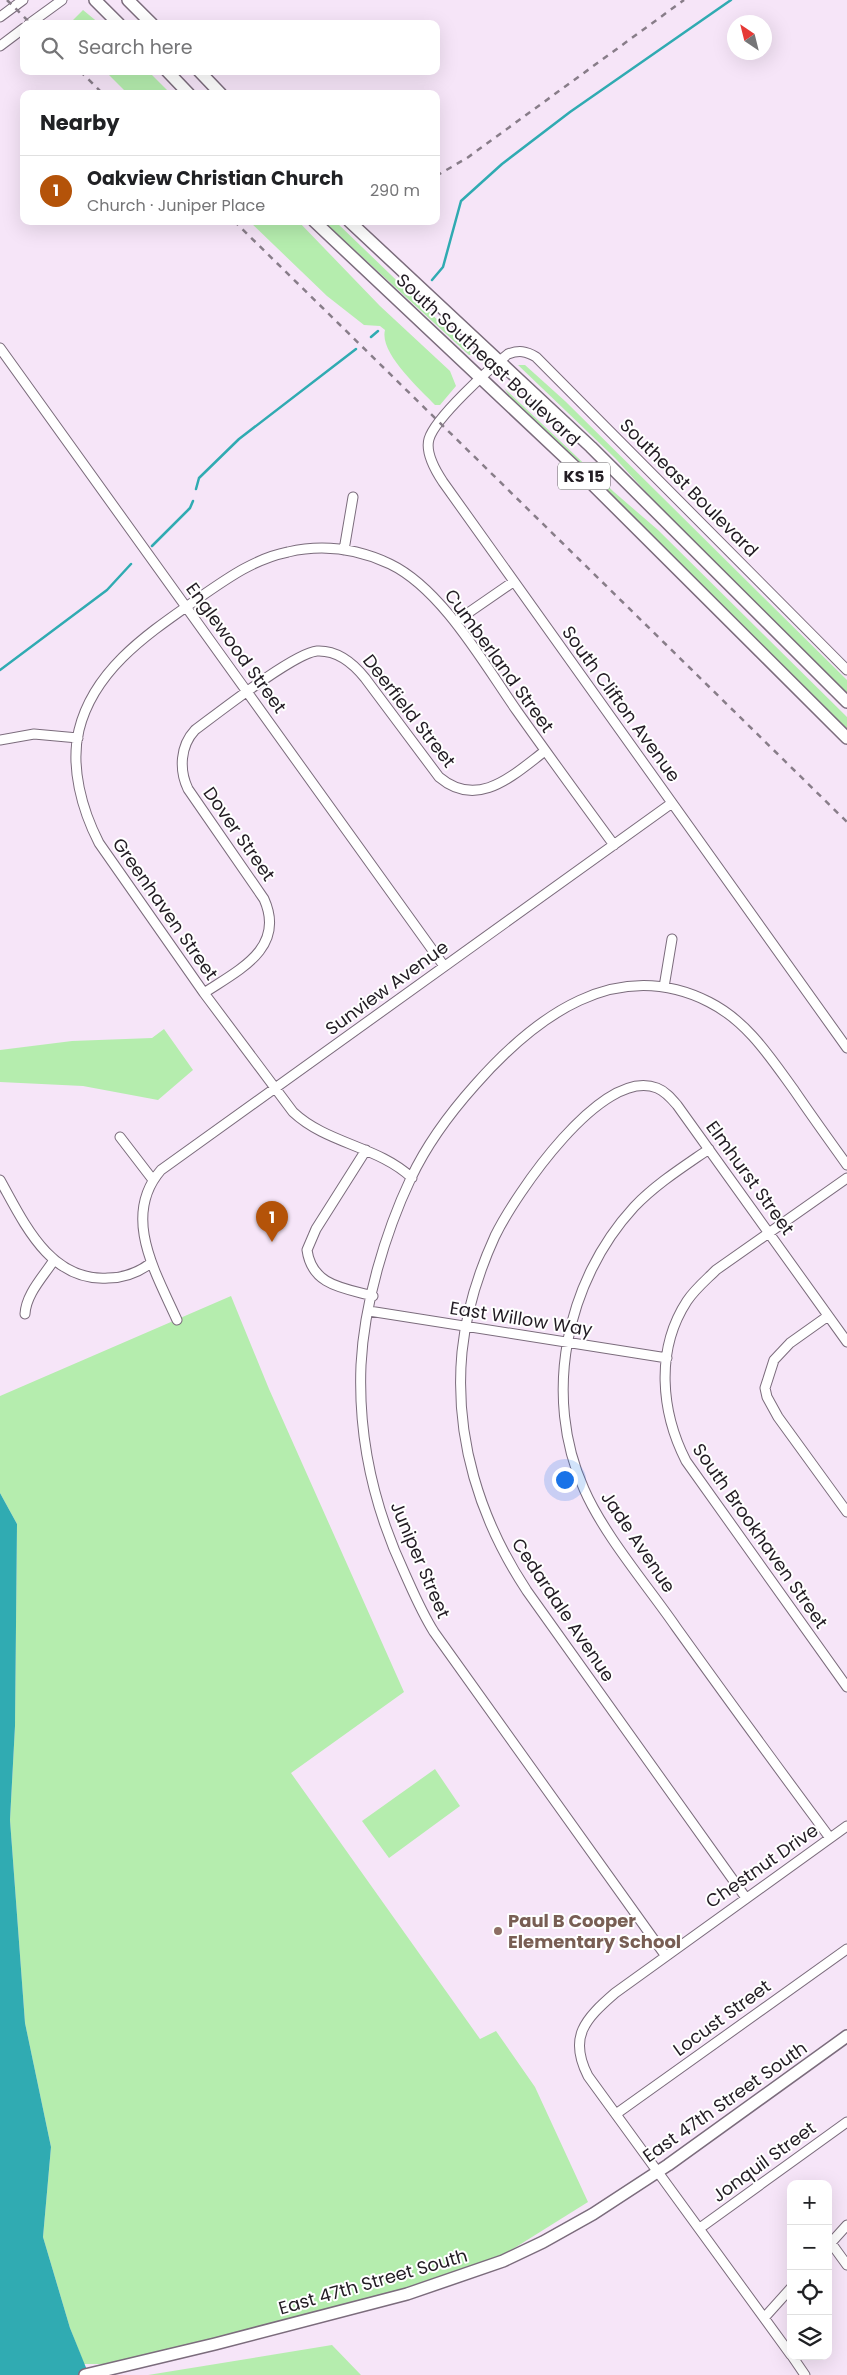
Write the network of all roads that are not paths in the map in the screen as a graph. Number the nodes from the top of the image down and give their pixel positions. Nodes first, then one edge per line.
1 (23, 0) edge
2 (62, 0) edge
3 (95, 0) edge
4 (128, 0) edge
5 (134, 0) edge
6 (0, 17) edge
7 (34, 20) edge
8 (115, 20) edge
9 (148, 20) edge
10 (148, 20) edge
11 (20, 31) edge
12 (0, 46) edge
13 (171, 75) edge
14 (203, 75) edge
15 (185, 90) edge
16 (217, 90) edge
17 (318, 225) edge
18 (353, 225) edge
19 (0, 348) edge
20 (500, 361) junction
21 (482, 378) junction
22 (353, 497) dead end
23 (344, 550) junction
24 (513, 582) junction
25 (187, 607) junction
26 (455, 622) junction
27 (847, 670) edge
28 (248, 692) junction
29 (847, 702) edge
30 (78, 738) junction
31 (847, 738) edge
32 (0, 740) edge
33 (545, 751) junction
34 (672, 803) junction
35 (614, 845) junction
36 (672, 939) dead end
37 (444, 966) junction
38 (664, 987) junction
39 (204, 992) junction
40 (847, 1048) edge
41 (274, 1088) junction
42 (602, 1103) joint
43 (120, 1137) dead end
44 (709, 1149) junction
45 (366, 1150) junction
46 (847, 1165) edge
47 (412, 1178) junction
48 (847, 1178) edge
49 (0, 1180) edge
50 (153, 1180) junction
51 (770, 1232) junction
52 (54, 1260) junction
53 (151, 1263) junction
54 (373, 1296) junction
55 (369, 1311) junction
56 (25, 1314) dead end
57 (828, 1316) junction
58 (177, 1320) dead end
59 (466, 1326) junction
60 (847, 1342) edge
61 (568, 1343) junction
62 (667, 1358) junction
63 (847, 1512) edge
64 (847, 1687) edge
65 (847, 1826) edge
66 (830, 1838) junction
67 (746, 1898) junction
68 (847, 1948) edge
69 (665, 1955) junction
70 (847, 2036) edge
71 (616, 2114) junction
72 (847, 2122) edge
73 (658, 2171) junction
74 (847, 2225) edge
75 (700, 2228) junction
76 (832, 2242) edge
77 (832, 2248) edge
78 (847, 2265) edge
79 (787, 2292) edge
80 (764, 2318) junction
81 (787, 2350) edge
82 (794, 2360) edge
83 (85, 2375) edge
84 (805, 2375) edge

1 - 6 street
2 - 7 street
3 - 8 main road
4 - 9 main road
5 - 10 main road
11 - 12 street
13 - 15 main road
14 - 16 main road
17 - 21 main road, South Southeast Boulevard / KS 15
18 - 20 main road, South Southeast Boulevard / KS 15
19 - 25 street, Englewood Street
20 - 21 street, South Clifton Avenue
20 - 27 street, Southeast Boulevard
20 - 29 main road, South Southeast Boulevard / KS 15
21 - 24 street, South Clifton Avenue
21 - 31 main road, South Southeast Boulevard / KS 15
22 - 23 street
23 - 25 street, Cumberland Street
23 - 26 street, Cumberland Street
24 - 26 street
24 - 34 street, South Clifton Avenue
25 - 28 street, Englewood Street
25 - 30 street, Greenhaven Street
26 - 33 street, Cumberland Street
28 - 33 street, Deerfield Street
28 - 37 street, Englewood Street
28 - 39 street, Dover Street
30 - 32 street
30 - 39 street, Greenhaven Street
33 - 35 street, Cumberland Street
34 - 35 street, Sunview Avenue
34 - 40 street, South Clifton Avenue
35 - 37 street, Sunview Avenue
36 - 38 street
37 - 41 street, Sunview Avenue
38 - 46 street, Juniper Street
38 - 47 street, Juniper Street
39 - 41 street, Greenhaven Street
41 - 45 street, Greenhaven Street
41 - 50 street, Sunview Avenue
42 - 44 street, Elmhurst Street
42 - 59 street, Cedardale Avenue
43 - 50 street
44 - 51 street, Elmhurst Street
44 - 61 street, Jade Avenue
45 - 47 street, Greenhaven Street
45 - 54 street
47 - 54 street, Juniper Street
48 - 51 street, South Brookhaven Street
49 - 52 street
50 - 53 street, Sunview Avenue
51 - 57 street, Elmhurst Street
51 - 62 street, South Brookhaven Street
52 - 53 street
52 - 56 street
53 - 58 street, Sunview Avenue
54 - 55 street, Juniper Street
55 - 59 street, East Willow Way
55 - 69 street, Juniper Street
57 - 60 street, Elmhurst Street
57 - 63 street
59 - 61 street, East Willow Way
59 - 67 street, Cedardale Avenue
61 - 62 street, East Willow Way
61 - 66 street, Jade Avenue
62 - 64 street, South Brookhaven Street
65 - 66 street, Chestnut Drive
66 - 67 street, Chestnut Drive
67 - 69 street, Chestnut Drive
68 - 71 street, Locust Street
69 - 71 street, Chestnut Drive
70 - 73 main road, East 47th Street South
71 - 73 street
72 - 75 street, Jonquil Street
73 - 75 street
73 - 83 main road, East 47th Street South
74 - 76 street
75 - 80 street
77 - 78 street
79 - 80 street
80 - 81 street
82 - 84 street

